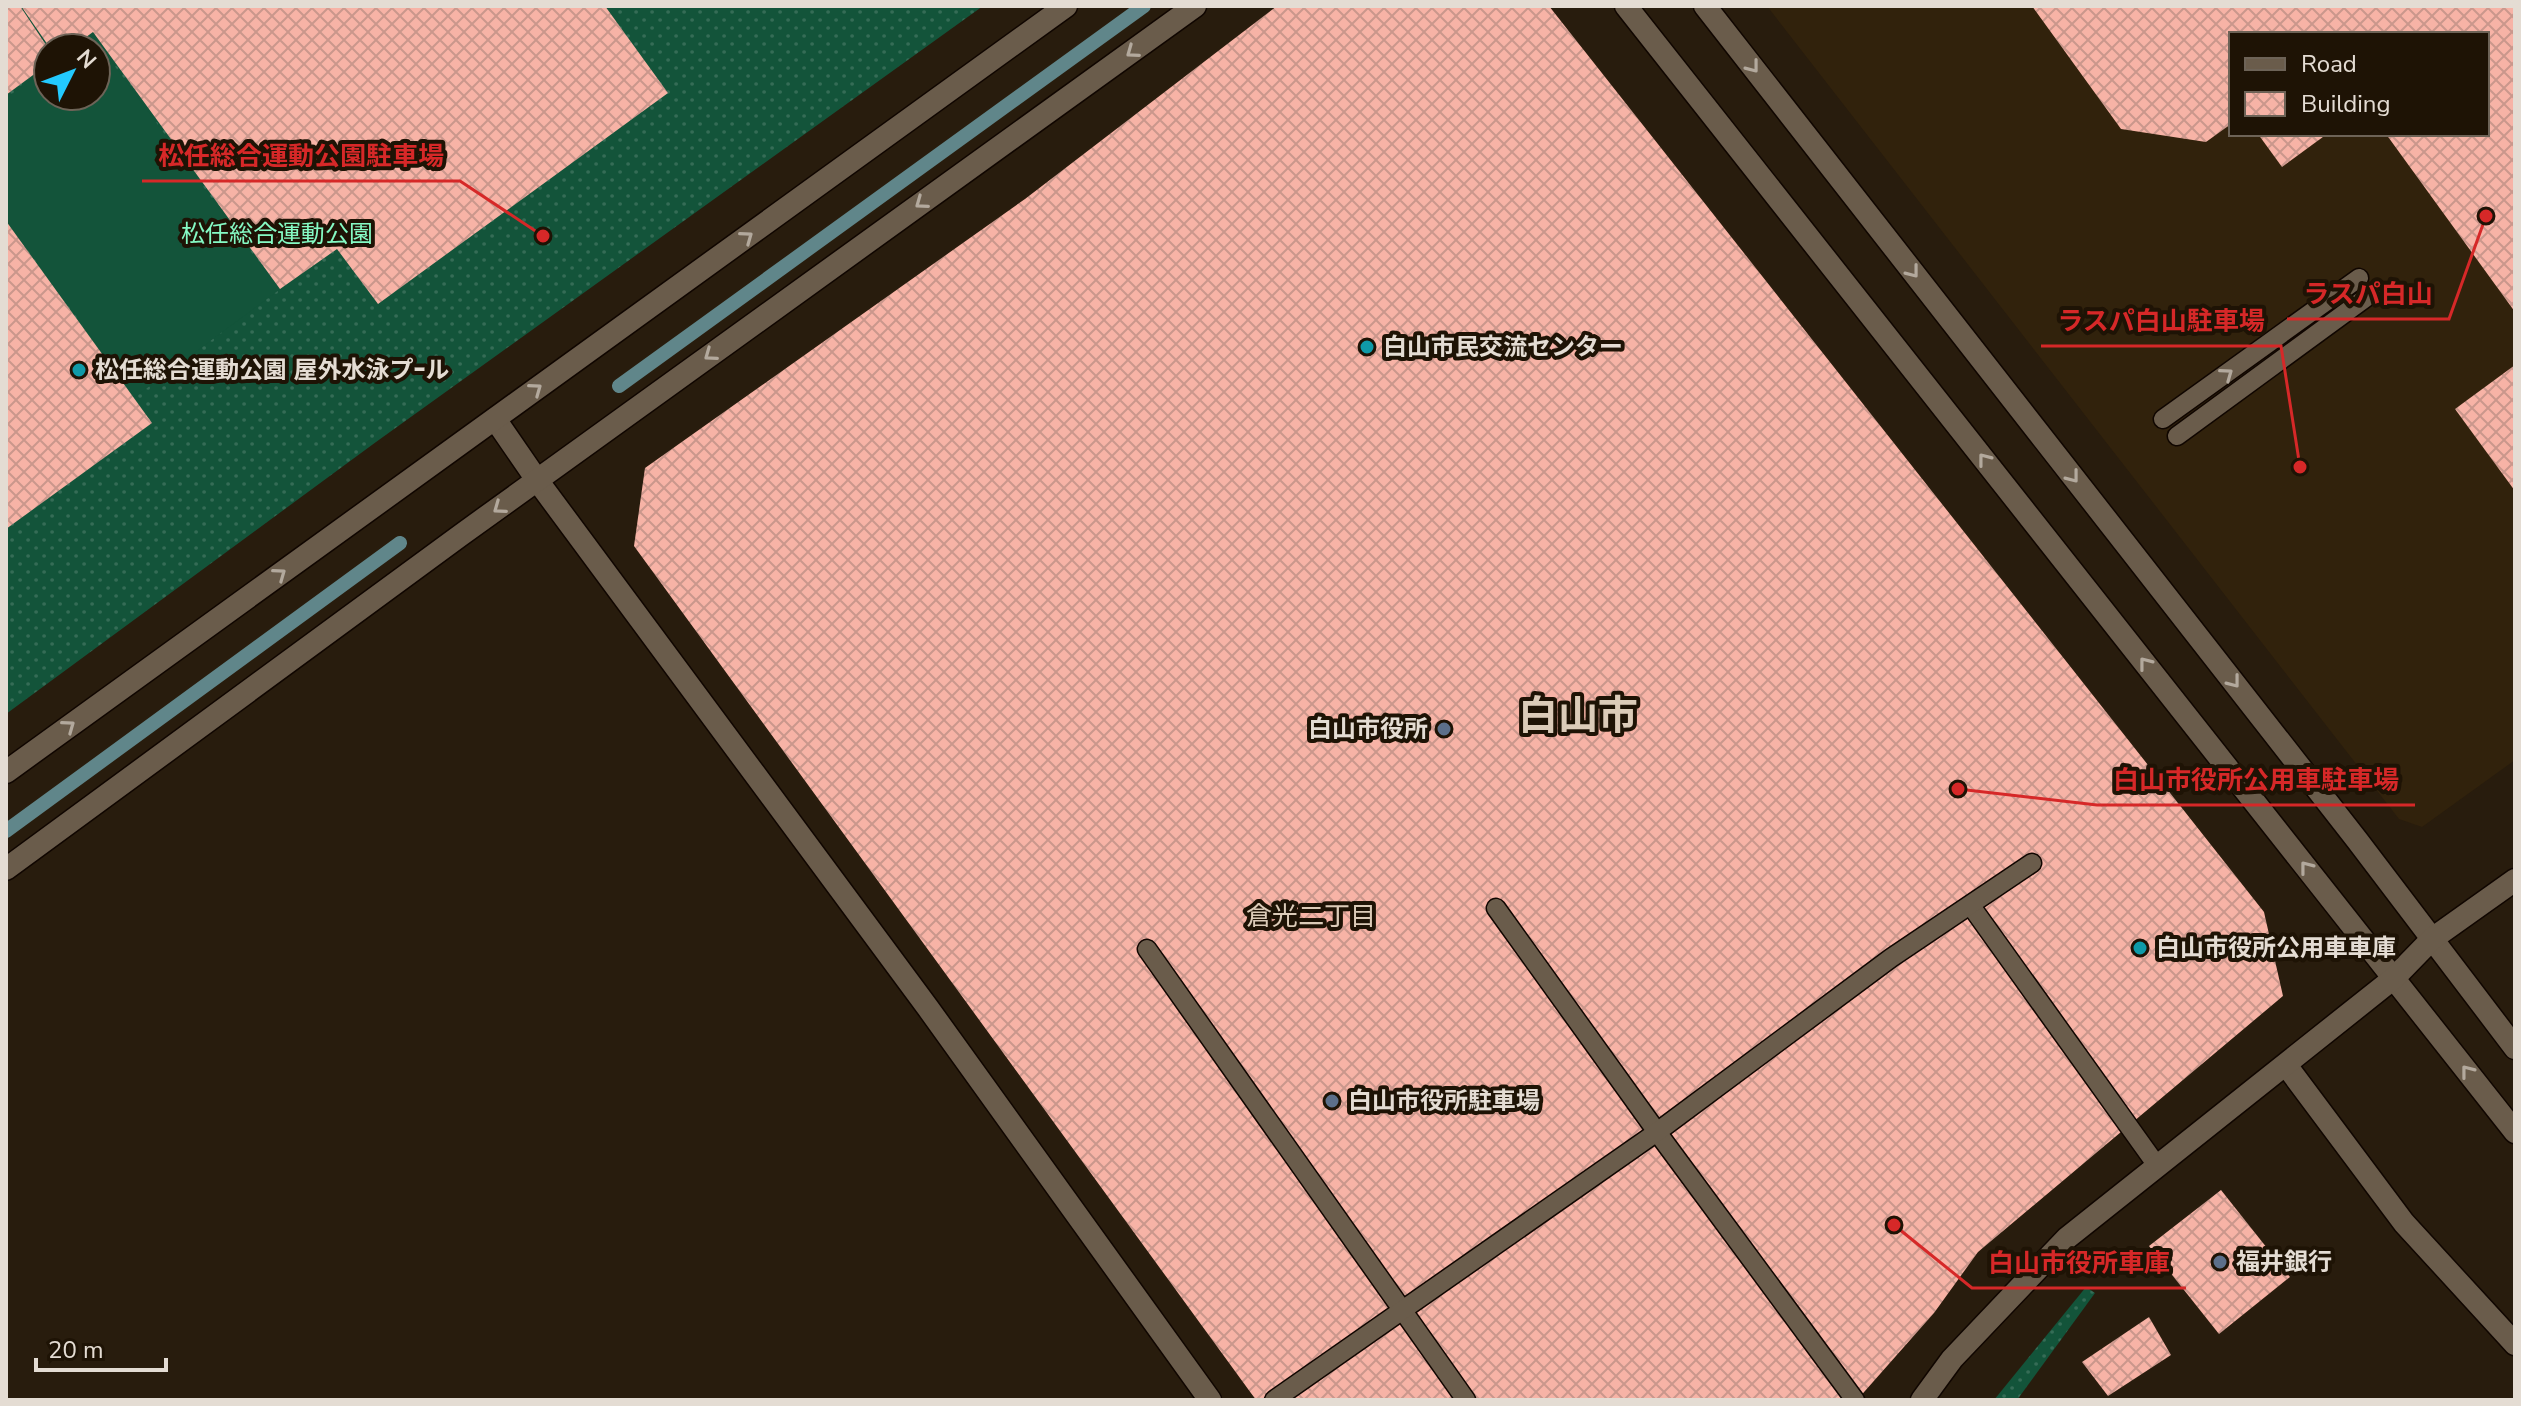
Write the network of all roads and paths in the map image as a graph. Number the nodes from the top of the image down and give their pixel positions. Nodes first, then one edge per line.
1 (1066, 6) edge
2 (1195, 6) edge
3 (1626, 6) edge
4 (1705, 6) edge
5 (2359, 278) dead end
6 (2371, 294) dead end
7 (495, 419) junction
8 (2163, 419) dead end
9 (2177, 436) dead end
10 (537, 480) junction
11 (6, 772) edge
12 (2032, 863) dead end
13 (6, 869) edge
14 (2515, 880) edge
15 (1971, 906) junction
16 (1496, 908) dead end
17 (2432, 939) junction
18 (1147, 949) dead end
19 (2394, 978) junction
20 (2515, 1048) edge
21 (2286, 1065) junction
22 (1657, 1132) junction
23 (2515, 1132) edge
24 (2158, 1167) junction
25 (1401, 1311) junction
26 (2515, 1344) edge
27 (1210, 1400) edge
28 (1274, 1400) edge
29 (1466, 1400) edge
30 (1855, 1400) edge
31 (1922, 1400) edge

7 -> 1 street
2 -> 10 street
19 -> 3 street
4 -> 17 street
8 -> 5 lane
6 - 9 lane
7 - 10 street
11 -> 7 street
10 -> 13 street
10 - 27 street
12 - 15 lane
14 - 17 street
15 - 22 lane
15 - 24 lane
16 - 22 lane
17 - 19 street
17 - 20 street
18 - 25 lane
19 - 21 street
23 -> 19 street
21 - 24 street
21 - 26 street
22 - 25 lane
22 - 30 lane
24 - 31 street
25 - 28 lane
25 - 29 lane

